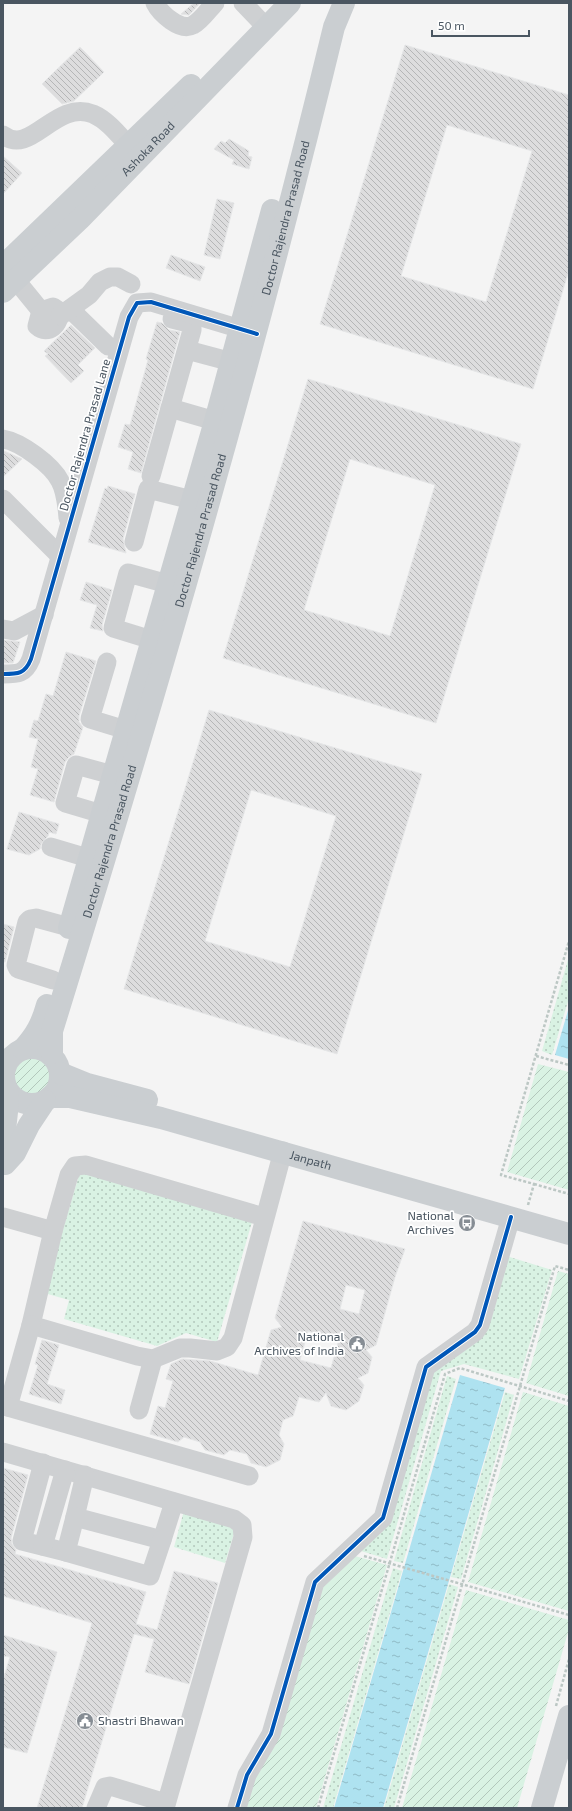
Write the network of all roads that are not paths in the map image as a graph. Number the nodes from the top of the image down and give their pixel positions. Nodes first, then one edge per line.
1 (155, 3) edge
2 (215, 3) edge
3 (243, 3) edge
4 (275, 3) edge
5 (290, 3) edge
6 (328, 3) edge
7 (344, 3) edge
8 (263, 23) junction
9 (3, 135) edge
10 (128, 145) junction
11 (6, 273) edge
12 (131, 284) dead end
13 (65, 312) junction
14 (146, 312) dead end
15 (249, 332) junction
16 (108, 346) dead end
17 (187, 350) junction
18 (232, 362) junction
19 (170, 408) junction
20 (215, 422) junction
21 (3, 439) edge
22 (151, 476) dead end
23 (3, 500) edge
24 (192, 500) junction
25 (69, 525) junction
26 (134, 542) dead end
27 (60, 556) junction
28 (168, 584) junction
29 (44, 615) junction
30 (3, 629) edge
31 (152, 640) junction
32 (107, 662) dead end
33 (3, 674) edge
34 (126, 730) junction
35 (113, 775) junction
36 (102, 814) junction
37 (51, 847) dead end
38 (88, 858) junction
39 (69, 927) junction
40 (54, 980) junction
41 (14, 1052) edge
42 (56, 1065) junction
43 (5, 1085) edge
44 (48, 1099) junction
45 (283, 1152) junction
46 (4, 1159) edge
47 (344, 1163) junction
48 (519, 1213) junction
49 (3, 1217) edge
50 (264, 1217) junction
51 (569, 1220) edge
52 (53, 1231) junction
53 (569, 1234) edge
54 (31, 1325) junction
55 (153, 1359) junction
56 (5, 1407) edge
57 (139, 1410) dead end
58 (3, 1452) edge
59 (43, 1464) junction
60 (65, 1470) junction
61 (85, 1475) junction
62 (249, 1476) dead end
63 (174, 1502) junction
64 (75, 1517) junction
65 (162, 1540) junction
66 (43, 1546) junction
67 (66, 1552) junction
68 (569, 1716) edge
69 (131, 1800) edge
70 (166, 1806) edge
71 (96, 1808) edge
72 (237, 1808) edge
73 (542, 1808) edge

1 - 2 street
3 - 8 street
4 - 8 main road, Ashoka Road
5 - 8 main road, Ashoka Road
6 - 15 main road, Doctor Rajendra Prasad Road
7 - 15 main road, Doctor Rajendra Prasad Road
8 - 10 main road, Ashoka Road
8 - 11 main road, Ashoka Road
9 - 10 street
10 - 11 main road, Ashoka Road
11 - 13 street
12 - 13 street
13 - 16 street
14 - 17 street
15 - 18 main road, Doctor Rajendra Prasad Road
15 - 25 street, Doctor Rajendra Prasad Lane
15 - 42 main road, Doctor Rajendra Prasad Road
17 - 18 street
17 - 19 street
18 - 20 main road, Doctor Rajendra Prasad Road
19 - 20 street
19 - 22 street
20 - 24 main road, Doctor Rajendra Prasad Road
21 - 25 street
23 - 27 street
24 - 26 street
24 - 28 main road, Doctor Rajendra Prasad Road
25 - 27 street, Doctor Rajendra Prasad Lane
27 - 29 street, Doctor Rajendra Prasad Lane
28 - 31 main road, Doctor Rajendra Prasad Road
28 - 31 street
29 - 30 street
29 - 33 street, Doctor Rajendra Prasad Lane
31 - 34 main road, Doctor Rajendra Prasad Road
32 - 34 street
34 - 35 main road, Doctor Rajendra Prasad Road
35 - 36 main road, Doctor Rajendra Prasad Road
35 - 36 street
36 - 38 main road, Doctor Rajendra Prasad Road
37 - 38 street
38 - 39 main road, Doctor Rajendra Prasad Road
39 - 40 main road, Doctor Rajendra Prasad Road
39 - 40 street
40 - 41 main road, Doctor Rajendra Prasad Road
41 - 42 main road
41 - 43 main road
42 - 44 main road
42 - 47 main road, Janpath
43 - 44 main road
43 - 46 main road
44 - 45 main road, Janpath
44 - 46 main road
45 - 47 main road, Janpath
45 - 50 street
47 - 48 main road, Janpath
48 - 51 main road, Janpath
48 - 53 main road, Janpath
48 - 72 street
49 - 52 street
50 - 52 street
50 - 55 street
52 - 54 street
54 - 55 street
54 - 56 street
55 - 57 street
56 - 62 street
58 - 59 street
59 - 60 street
59 - 66 street
60 - 61 street
60 - 66 street
61 - 63 street
61 - 64 street
63 - 65 street
63 - 70 street
64 - 65 street
64 - 67 street
65 - 67 street
66 - 67 street
68 - 73 main road
69 - 70 street
69 - 71 street

